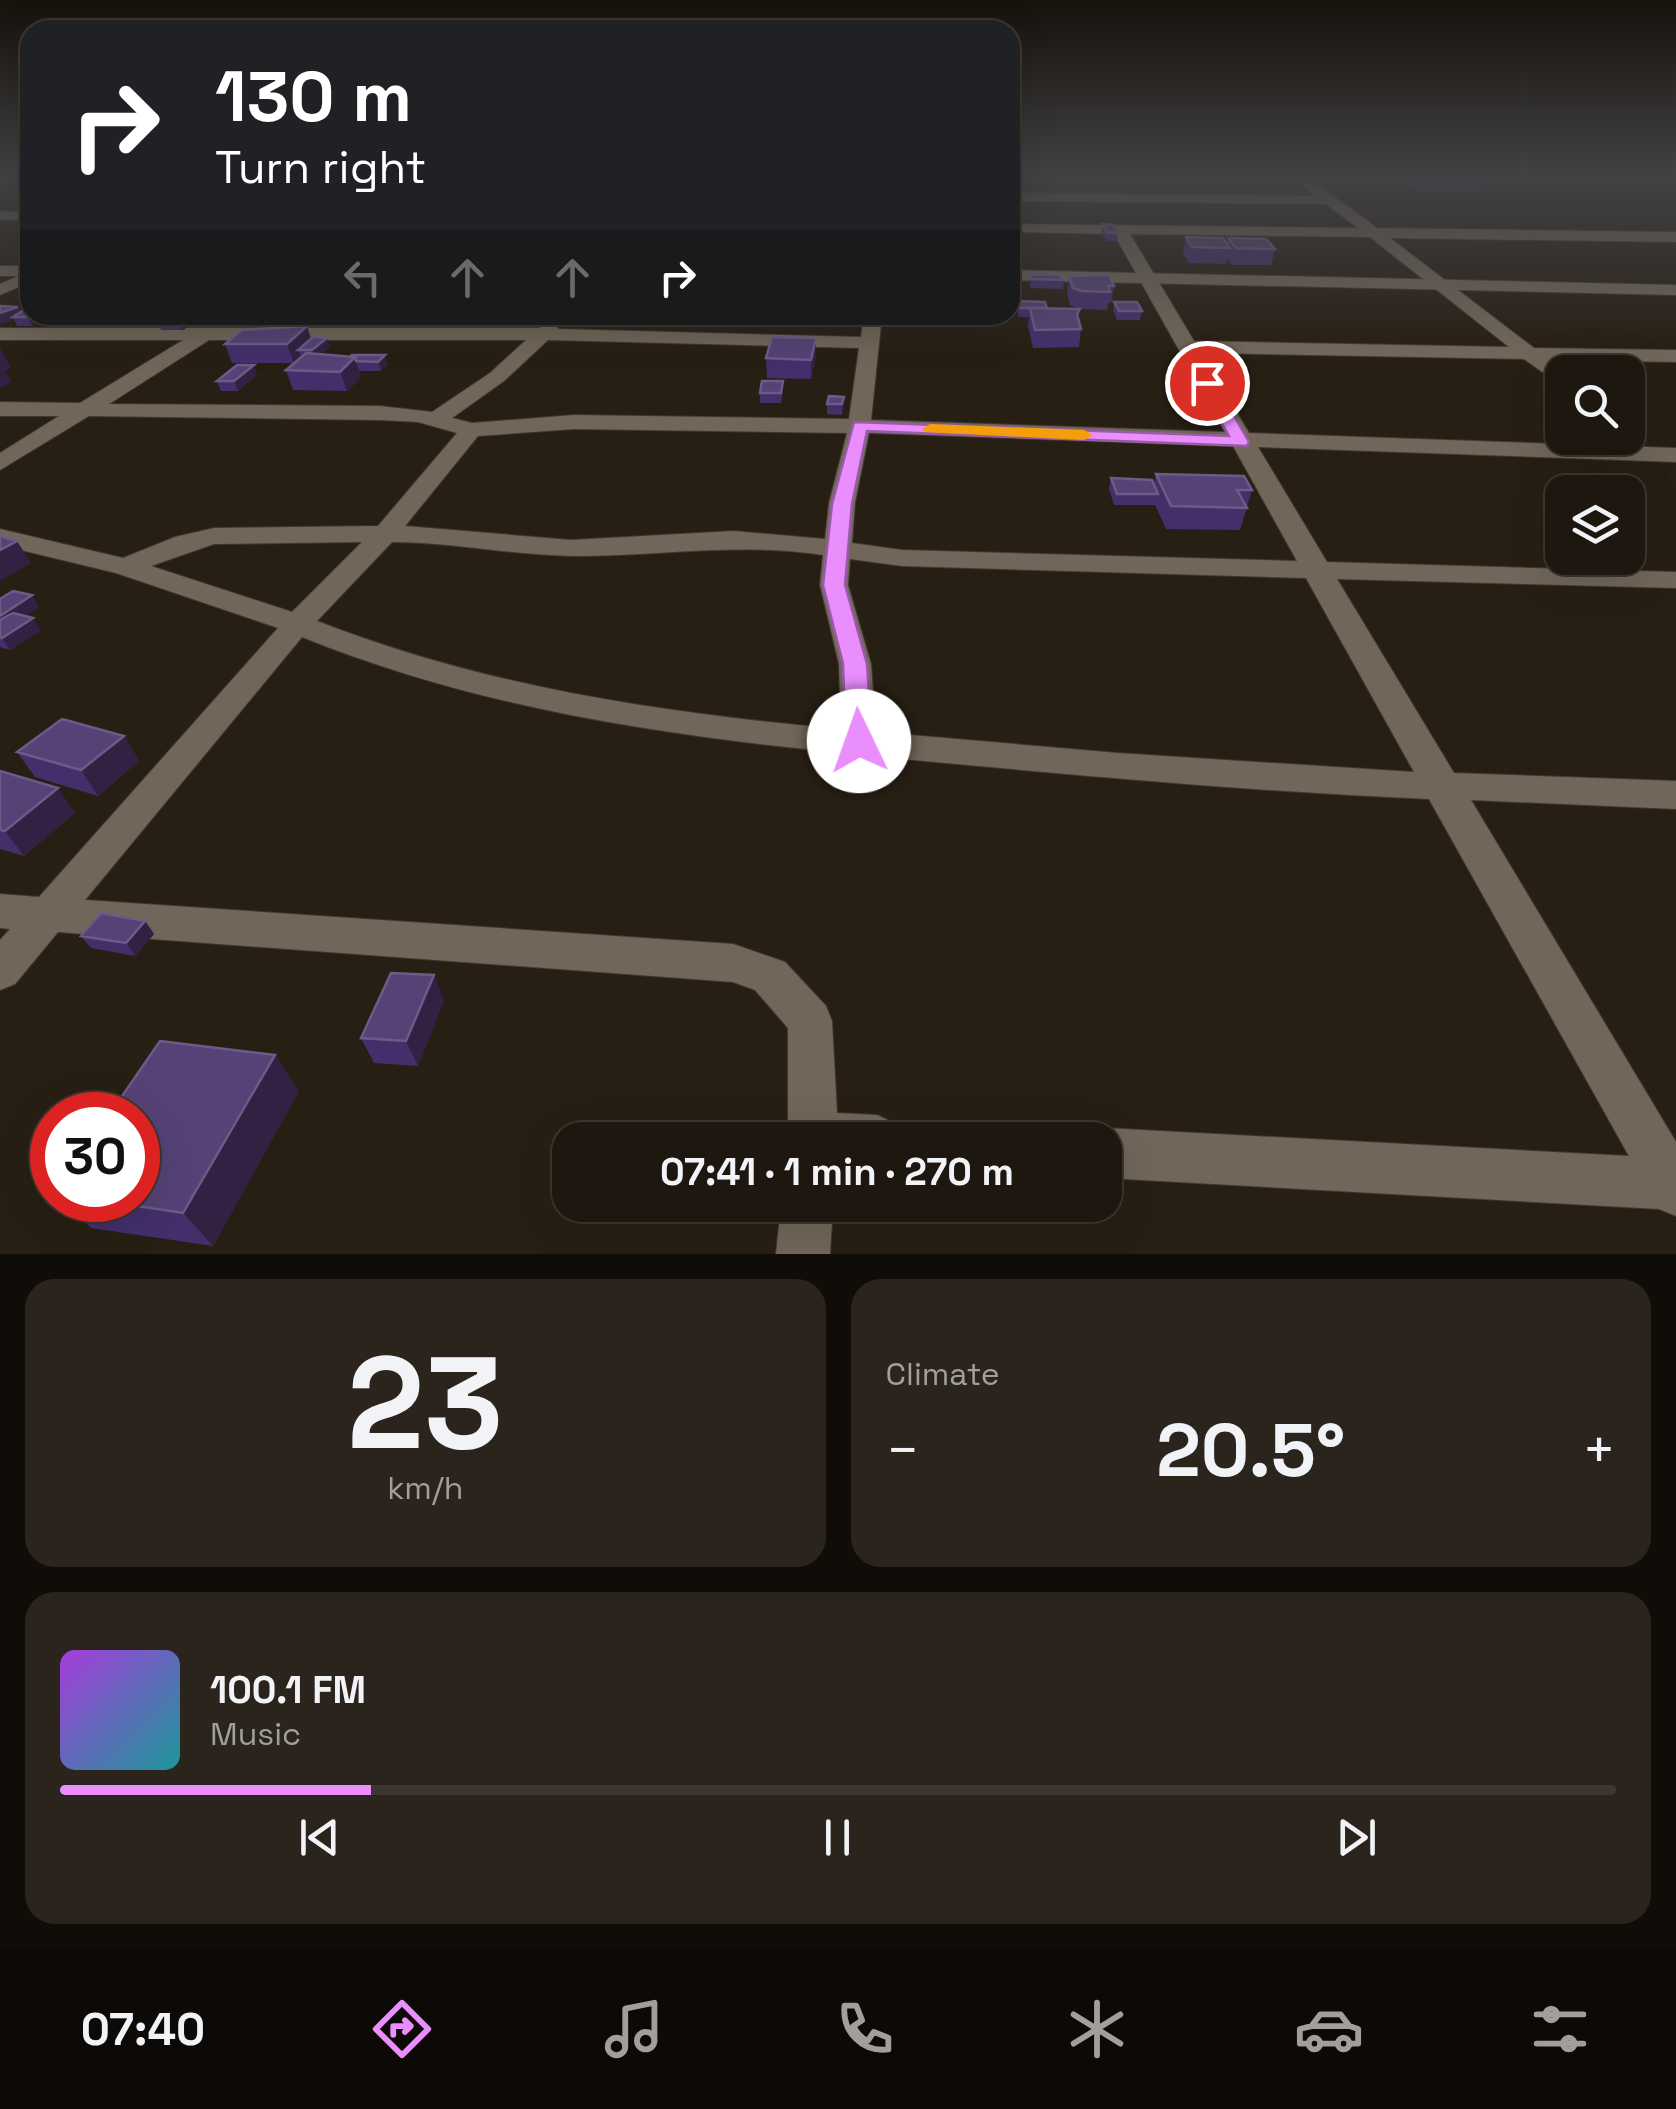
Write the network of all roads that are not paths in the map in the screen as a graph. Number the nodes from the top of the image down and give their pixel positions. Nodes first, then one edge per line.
1 (1122, 236) edge
2 (1379, 236) edge
3 (1611, 236) edge
4 (1656, 236) junction
5 (1676, 237) edge
6 (1676, 248) edge
7 (1020, 275) edge
8 (1146, 278) junction
9 (1445, 286) junction
10 (1676, 290) edge
11 (221, 325) edge
12 (553, 325) edge
13 (872, 325) edge
14 (0, 334) edge
15 (206, 334) junction
16 (544, 334) junction
17 (868, 343) junction
18 (1186, 347) junction
19 (1528, 354) junction
20 (1676, 356) edge
21 (1545, 367) edge
22 (0, 409) edge
23 (83, 410) junction
24 (436, 419) junction
25 (860, 426) junction
26 (471, 430) junction
27 (1645, 441) edge
28 (1240, 442) junction
29 (1671, 459) edge
30 (0, 463) edge
31 (386, 533) junction
32 (0, 537) edge
33 (837, 551) junction
34 (125, 567) junction
35 (1317, 568) junction
36 (1676, 580) edge
37 (297, 624) junction
38 (859, 741) junction
39 (1439, 785) junction
40 (1676, 795) edge
41 (0, 911) edge
42 (47, 914) junction
43 (0, 971) edge
44 (813, 1122) edge
45 (1122, 1153) edge
46 (1675, 1186) edge
47 (806, 1222) edge
48 (803, 1254) edge

1 - 8 street
2 - 9 street
3 - 4 street
4 - 5 street
4 - 6 street
7 - 8 street
8 - 9 street
8 - 18 street
9 - 10 street
9 - 19 street
11 - 15 street
12 - 16 street
13 - 17 street
14 - 15 street
15 - 16 street
15 - 23 street
16 - 17 street
16 - 24 street
17 - 25 street
18 - 19 street
18 - 28 street
19 - 20 street
19 - 21 street
22 - 23 street
23 - 24 street
23 - 30 street
24 - 26 street
25 - 26 street
25 - 28 street
25 - 33 street
26 - 31 street
27 - 29 street
28 - 29 street
28 - 35 street
31 - 33 street
31 - 34 street
31 - 37 street
32 - 34 street
33 - 35 street
33 - 38 street
34 - 37 street
35 - 36 street
35 - 39 street
37 - 38 street
37 - 42 street
38 - 39 street
39 - 40 street
39 - 46 street
41 - 42 street
42 - 43 street
42 - 44 street
45 - 46 street
47 - 48 street

